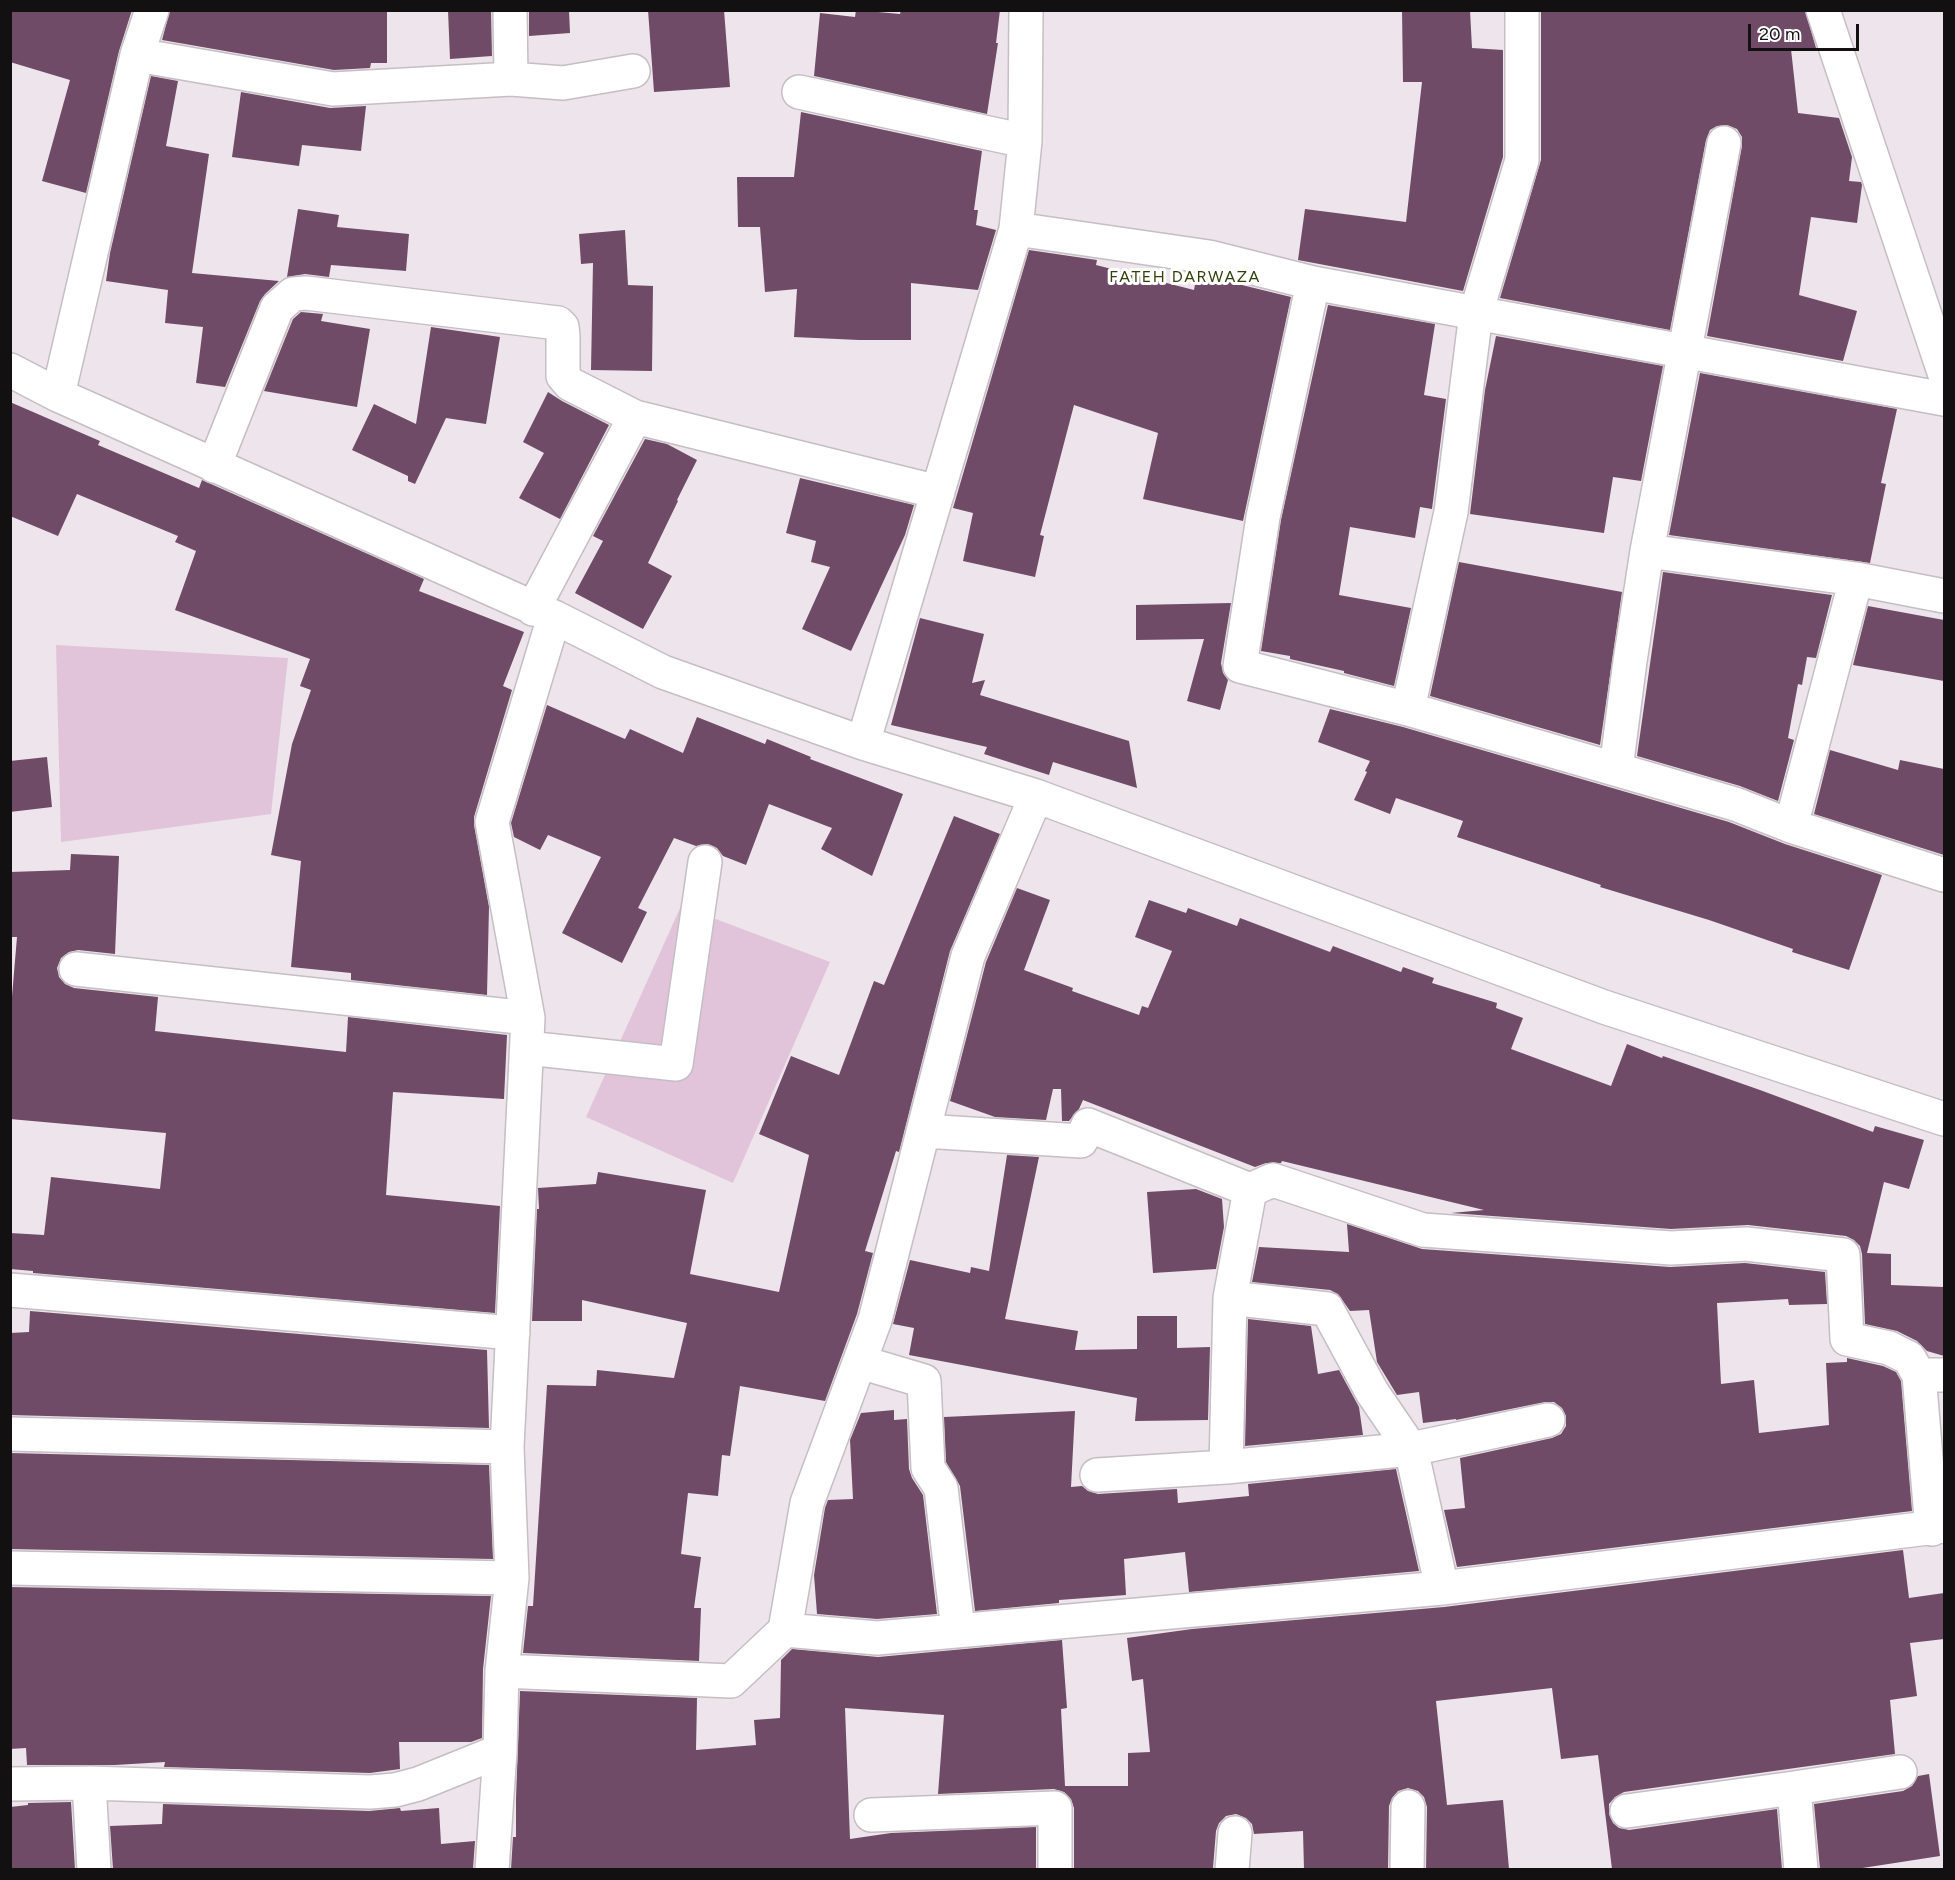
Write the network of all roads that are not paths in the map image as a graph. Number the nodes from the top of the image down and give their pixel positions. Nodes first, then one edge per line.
1 (152, 10) edge
2 (510, 10) edge
3 (1026, 10) edge
4 (1522, 10) edge
5 (1823, 10) edge
6 (137, 55) junction
7 (633, 71) dead end
8 (511, 79) junction
9 (799, 92) dead end
10 (1025, 141) junction
11 (1724, 143) dead end
12 (1016, 229) junction
13 (1313, 283) junction
14 (1476, 313) junction
15 (1685, 351) junction
16 (10, 370) edge
17 (1944, 372) edge
18 (58, 395) junction
19 (1944, 399) edge
20 (635, 417) junction
21 (214, 466) junction
22 (938, 492) junction
23 (1647, 551) junction
24 (1856, 579) junction
25 (1944, 596) edge
26 (543, 613) junction
27 (1408, 709) junction
28 (863, 743) junction
29 (1616, 769) junction
30 (1036, 796) junction
31 (1791, 826) junction
32 (705, 862) dead end
33 (1944, 875) edge
34 (76, 969) dead end
35 (527, 1033) junction
36 (1944, 1119) edge
37 (924, 1131) junction
38 (1250, 1190) junction
39 (10, 1290) edge
40 (1230, 1298) junction
41 (513, 1333) junction
42 (860, 1362) junction
43 (1932, 1375) edge
44 (1548, 1420) dead end
45 (10, 1434) edge
46 (507, 1447) junction
47 (1411, 1449) junction
48 (1226, 1467) junction
49 (1097, 1475) dead end
50 (1938, 1527) edge
51 (10, 1568) edge
52 (513, 1578) junction
53 (1442, 1588) junction
54 (785, 1630) junction
55 (958, 1630) junction
56 (502, 1671) junction
57 (500, 1751) junction
58 (1900, 1772) dead end
59 (10, 1784) edge
60 (89, 1784) junction
61 (1794, 1788) junction
62 (1408, 1807) dead end
63 (1627, 1811) dead end
64 (871, 1815) dead end
65 (1235, 1833) dead end
66 (94, 1869) edge
67 (492, 1869) edge
68 (1055, 1869) edge
69 (1232, 1869) edge
70 (1407, 1869) edge
71 (1801, 1869) edge

1 - 6 street
2 - 8 street
3 - 10 street
4 - 14 street
5 - 17 street
6 - 8 street
6 - 18 street
7 - 8 street
9 - 10 street
10 - 12 street
11 - 15 street
12 - 13 street
12 - 22 street
13 - 14 street
13 - 27 street
14 - 15 street
14 - 27 street
15 - 19 street
15 - 23 street
16 - 18 street
18 - 21 street
20 - 21 street
20 - 22 street
20 - 26 street
21 - 26 street
22 - 28 street
23 - 24 street
23 - 29 street
24 - 25 street
24 - 31 street
26 - 28 street
26 - 35 street
27 - 29 street
28 - 30 street
29 - 31 street
30 - 36 street
30 - 37 street
31 - 33 street
32 - 35 street
34 - 35 street
35 - 41 street
37 - 38 street
37 - 42 street
38 - 40 street
38 - 43 street
39 - 41 street
40 - 47 street
40 - 48 street
41 - 46 street
42 - 54 street
42 - 55 street
43 - 50 street
44 - 47 street
45 - 46 street
46 - 52 street
47 - 48 street
47 - 53 street
48 - 49 street
50 - 53 street
51 - 52 street
52 - 56 street
53 - 55 street
54 - 55 street
54 - 56 street
56 - 57 street
57 - 60 street
57 - 67 street
58 - 61 street
59 - 60 street
60 - 66 street
61 - 63 street
61 - 71 street
62 - 70 street
64 - 68 street
65 - 69 street

